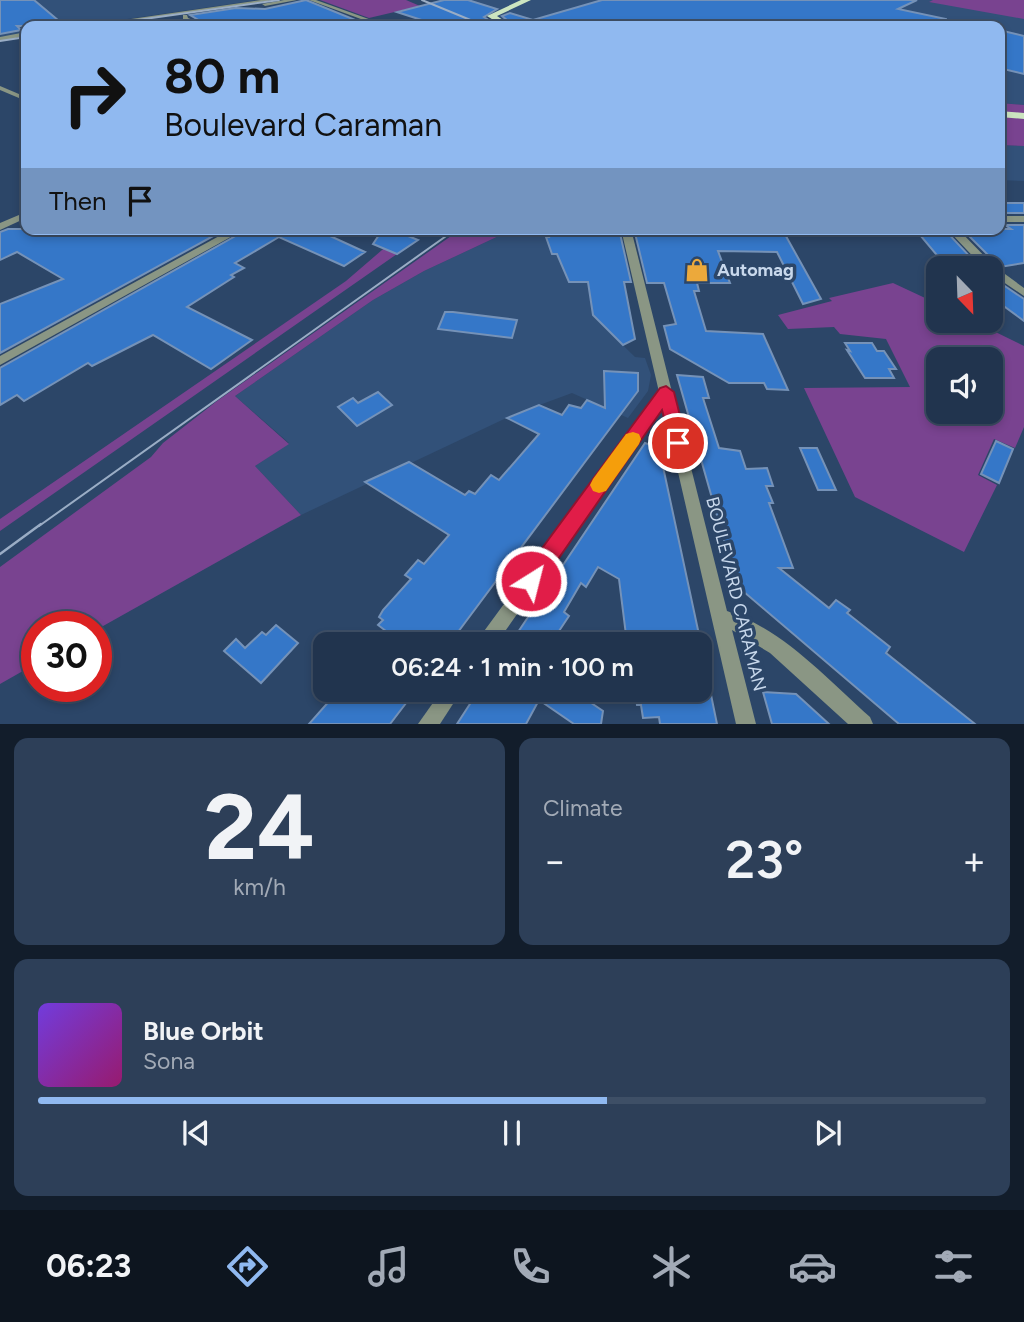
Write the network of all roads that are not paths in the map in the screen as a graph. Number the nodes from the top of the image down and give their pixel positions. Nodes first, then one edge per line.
1 (272, 0) edge
2 (295, 0) edge
3 (311, 0) edge
4 (527, 0) edge
5 (535, 0) edge
6 (186, 16) junction
7 (122, 21) edge
8 (148, 21) edge
9 (190, 21) edge
10 (371, 21) edge
11 (498, 21) edge
12 (499, 21) edge
13 (21, 38) edge
14 (0, 41) edge
15 (0, 88) edge
16 (21, 97) edge
17 (1005, 114) edge
18 (1024, 116) edge
19 (21, 217) edge
20 (1005, 219) edge
21 (1024, 219) edge
22 (0, 226) edge
23 (229, 235) edge
24 (627, 235) edge
25 (958, 235) edge
26 (978, 256) edge
27 (1003, 278) edge
28 (1024, 293) edge
29 (0, 361) edge
30 (666, 392) junction
31 (720, 617) junction
32 (494, 632) edge
33 (444, 702) edge
34 (428, 723) edge
35 (746, 723) edge
36 (863, 723) edge

1 - 7 street
2 - 6 street
3 - 10 street
4 - 11 main road
5 - 12 main road
6 - 8 street
6 - 9 street
13 - 14 street
15 - 16 street
17 - 18 main road
19 - 22 street
20 - 21 street
23 - 29 street
24 - 30 street, BOULEVARD CARAMAN
25 - 26 street
27 - 28 street
30 - 31 street, BOULEVARD CARAMAN
30 - 32 street
31 - 35 street, BOULEVARD CARAMAN
31 - 36 street
33 - 34 street

